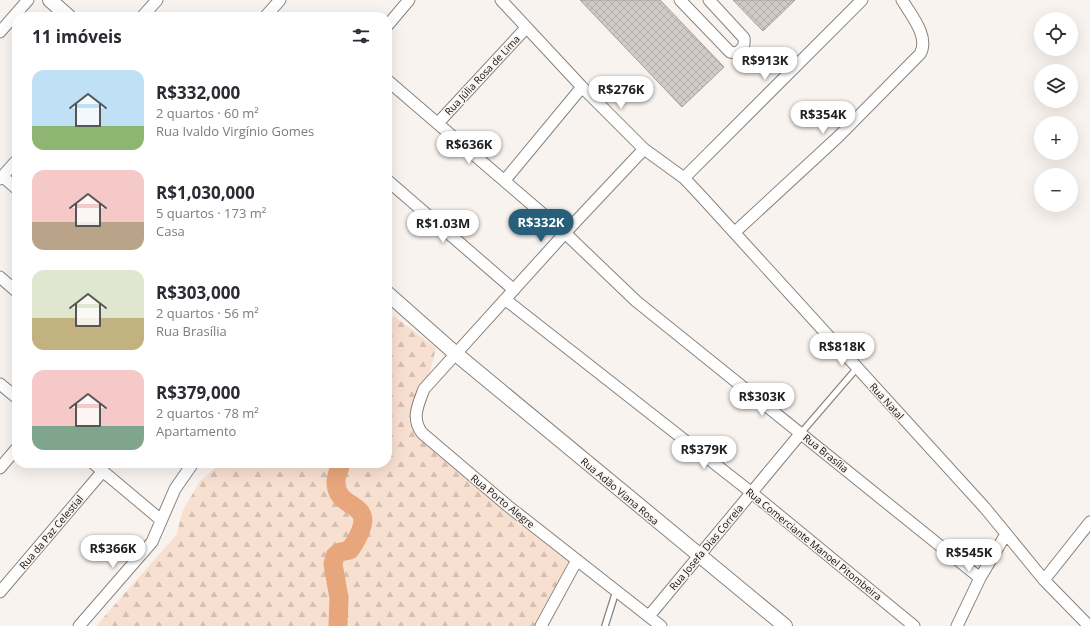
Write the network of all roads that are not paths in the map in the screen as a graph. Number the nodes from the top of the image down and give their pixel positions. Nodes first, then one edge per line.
1 (28, 0) edge
2 (50, 0) edge
3 (157, 0) edge
4 (280, 0) edge
5 (409, 0) edge
6 (680, 0) edge
7 (709, 0) edge
8 (862, 0) edge
9 (902, 0) edge
10 (504, 1) edge
11 (18, 12) edge
12 (63, 12) edge
13 (146, 12) edge
14 (269, 12) edge
15 (12, 18) edge
16 (392, 20) edge
17 (526, 28) junction
18 (0, 32) edge
19 (392, 84) edge
20 (582, 88) junction
21 (438, 123) junction
22 (644, 149) junction
23 (12, 166) edge
24 (1, 178) edge
25 (684, 178) junction
26 (505, 180) junction
27 (392, 184) edge
28 (12, 186) edge
29 (736, 232) junction
30 (565, 233) junction
31 (0, 277) edge
32 (12, 288) edge
33 (514, 290) junction
34 (392, 297) edge
35 (506, 300) junction
36 (456, 354) junction
37 (858, 368) junction
38 (0, 384) edge
39 (12, 394) edge
40 (801, 433) junction
41 (12, 454) edge
42 (0, 468) edge
43 (99, 468) edge
44 (190, 468) edge
45 (103, 472) junction
46 (752, 493) junction
47 (161, 520) junction
48 (1090, 522) edge
49 (1006, 534) junction
50 (698, 556) junction
51 (577, 560) junction
52 (980, 578) junction
53 (1044, 580) junction
54 (616, 591) junction
55 (0, 592) edge
56 (648, 616) junction
57 (79, 626) edge
58 (541, 626) edge
59 (606, 626) edge
60 (660, 626) edge
61 (785, 626) edge
62 (914, 626) edge
63 (957, 626) edge
64 (1089, 626) edge

1 - 11 street
2 - 12 street
3 - 13 street
4 - 14 street
5 - 16 street
6 - 7 street
8 - 25 street
9 - 29 street
10 - 17 street, Rua Natal
15 - 18 street
17 - 20 street, Rua Natal
17 - 21 street, Rua Júlia Rosa de Lima
19 - 21 street, Rua Brasília
20 - 22 street, Rua Natal
20 - 26 street
21 - 26 street, Rua Brasília
22 - 25 street, Rua Natal
22 - 30 street, Rua Porto Alegre
23 - 24 street
24 - 28 street
25 - 29 street, Rua Natal
26 - 30 street, Rua Brasília
27 - 33 street
29 - 37 street, Rua Natal
30 - 33 street, Rua Porto Alegre
30 - 40 street, Rua Brasília
31 - 32 street
33 - 35 street, Rua Porto Alegre
34 - 36 street, Rua Adão Viana Rosa
35 - 36 street, Rua Porto Alegre
35 - 46 street, Rua Comerciante Manoel Pitombeira
36 - 50 street, Rua Adão Viana Rosa
36 - 51 street, Rua Porto Alegre
37 - 40 lane, Rua Josefa Dias Correia
37 - 49 street, Rua Natal
38 - 39 street
40 - 46 street, Rua Josefa Dias Correia
40 - 52 street, Rua Brasília
41 - 42 street
43 - 45 street
44 - 47 street
45 - 47 street
45 - 55 street, Rua da Paz Celestial
46 - 50 street, Rua Josefa Dias Correia
46 - 62 street, Rua Comerciante Manoel Pitombeira
47 - 57 street
48 - 53 street
49 - 52 street
49 - 53 street, Rua Natal
50 - 56 street, Rua Josefa Dias Correia
50 - 61 street, Rua Adão Viana Rosa
51 - 54 street, Rua Porto Alegre
51 - 58 street
52 - 63 street
53 - 64 street, Rua Natal
54 - 56 street, Rua Porto Alegre
54 - 59 lane
56 - 60 street, Rua Porto Alegre

